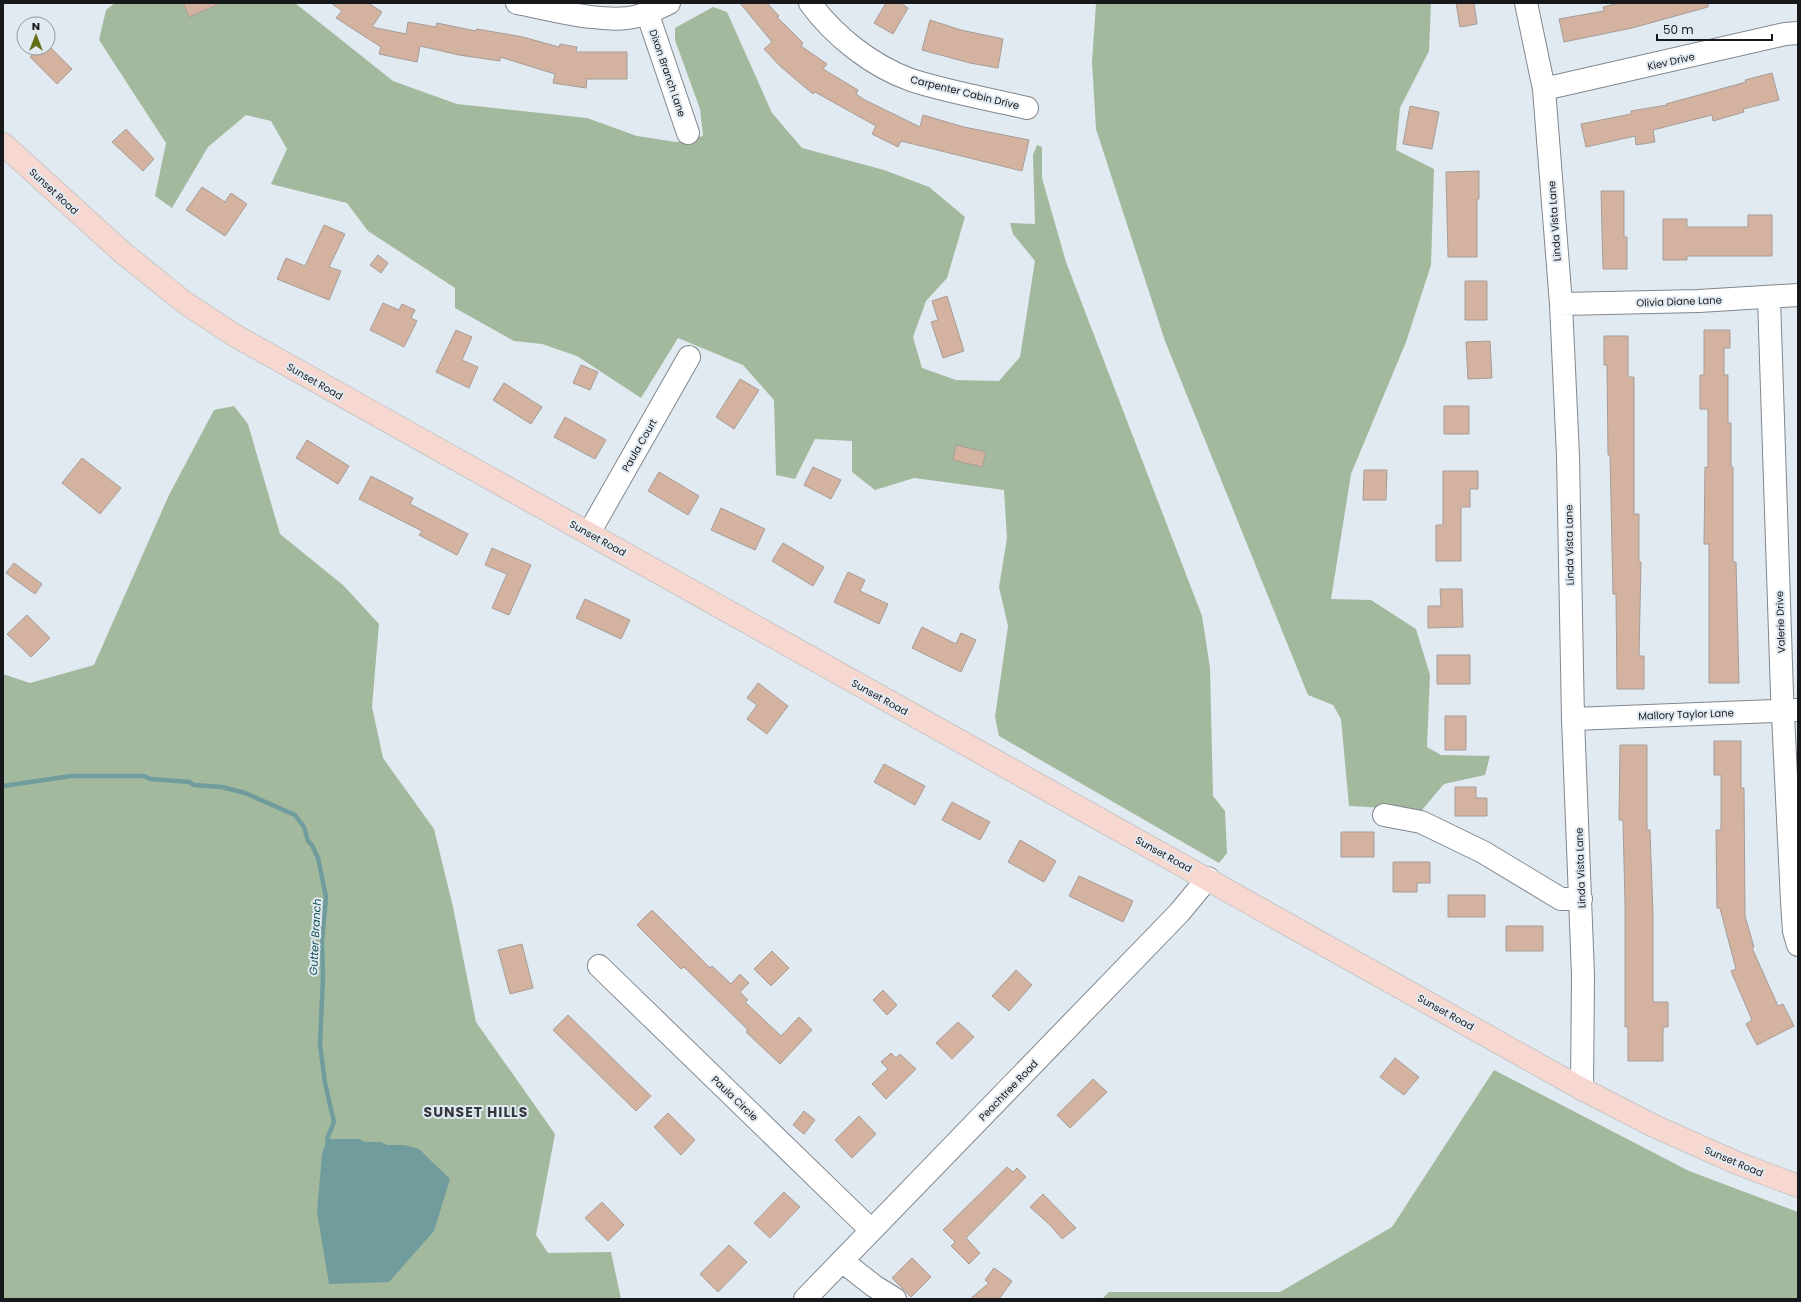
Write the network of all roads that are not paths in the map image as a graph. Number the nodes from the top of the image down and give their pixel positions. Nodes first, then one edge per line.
1 (517, 3) edge
2 (669, 3) edge
3 (810, 3) edge
4 (1526, 3) edge
5 (648, 12) junction
6 (1798, 33) edge
7 (1544, 89) junction
8 (1027, 108) dead end
9 (688, 133) dead end
10 (3, 144) edge
11 (1798, 295) edge
12 (1769, 298) junction
13 (1561, 304) junction
14 (689, 357) dead end
15 (589, 533) junction
16 (1790, 710) edge
17 (1573, 719) junction
18 (1384, 814) dead end
19 (1208, 878) junction
20 (1581, 899) junction
21 (1798, 945) edge
22 (599, 966) dead end
23 (1582, 1089) junction
24 (1798, 1186) edge
25 (871, 1230) junction
26 (842, 1261) junction
27 (805, 1299) edge
28 (895, 1299) edge

1 - 5 street
2 - 5 street
3 - 8 street, Carpenter Cabin Drive
4 - 7 street, Linda Vista Lane
5 - 9 street, Dixon Branch Lane
6 - 7 street, Kiev Drive
7 - 13 street, Linda Vista Lane
10 - 15 main road, Sunset Road
11 - 12 street, Olivia Diane Lane
12 - 13 street, Olivia Diane Lane
12 - 16 street, Valerie Drive
13 - 17 street, Linda Vista Lane
14 - 15 street, Paula Court
15 - 19 main road, Sunset Road
16 - 17 street, Mallory Taylor Lane
16 - 21 street, Valerie Drive
17 - 20 street, Linda Vista Lane
18 - 20 street
19 - 23 main road, Sunset Road
19 - 25 street, Peachtree Road
20 - 23 street, Linda Vista Lane
22 - 25 street, Paula Circle
23 - 24 main road, Sunset Road
25 - 26 street, Peachtree Road
26 - 27 street, Peachtree Road
26 - 28 street

